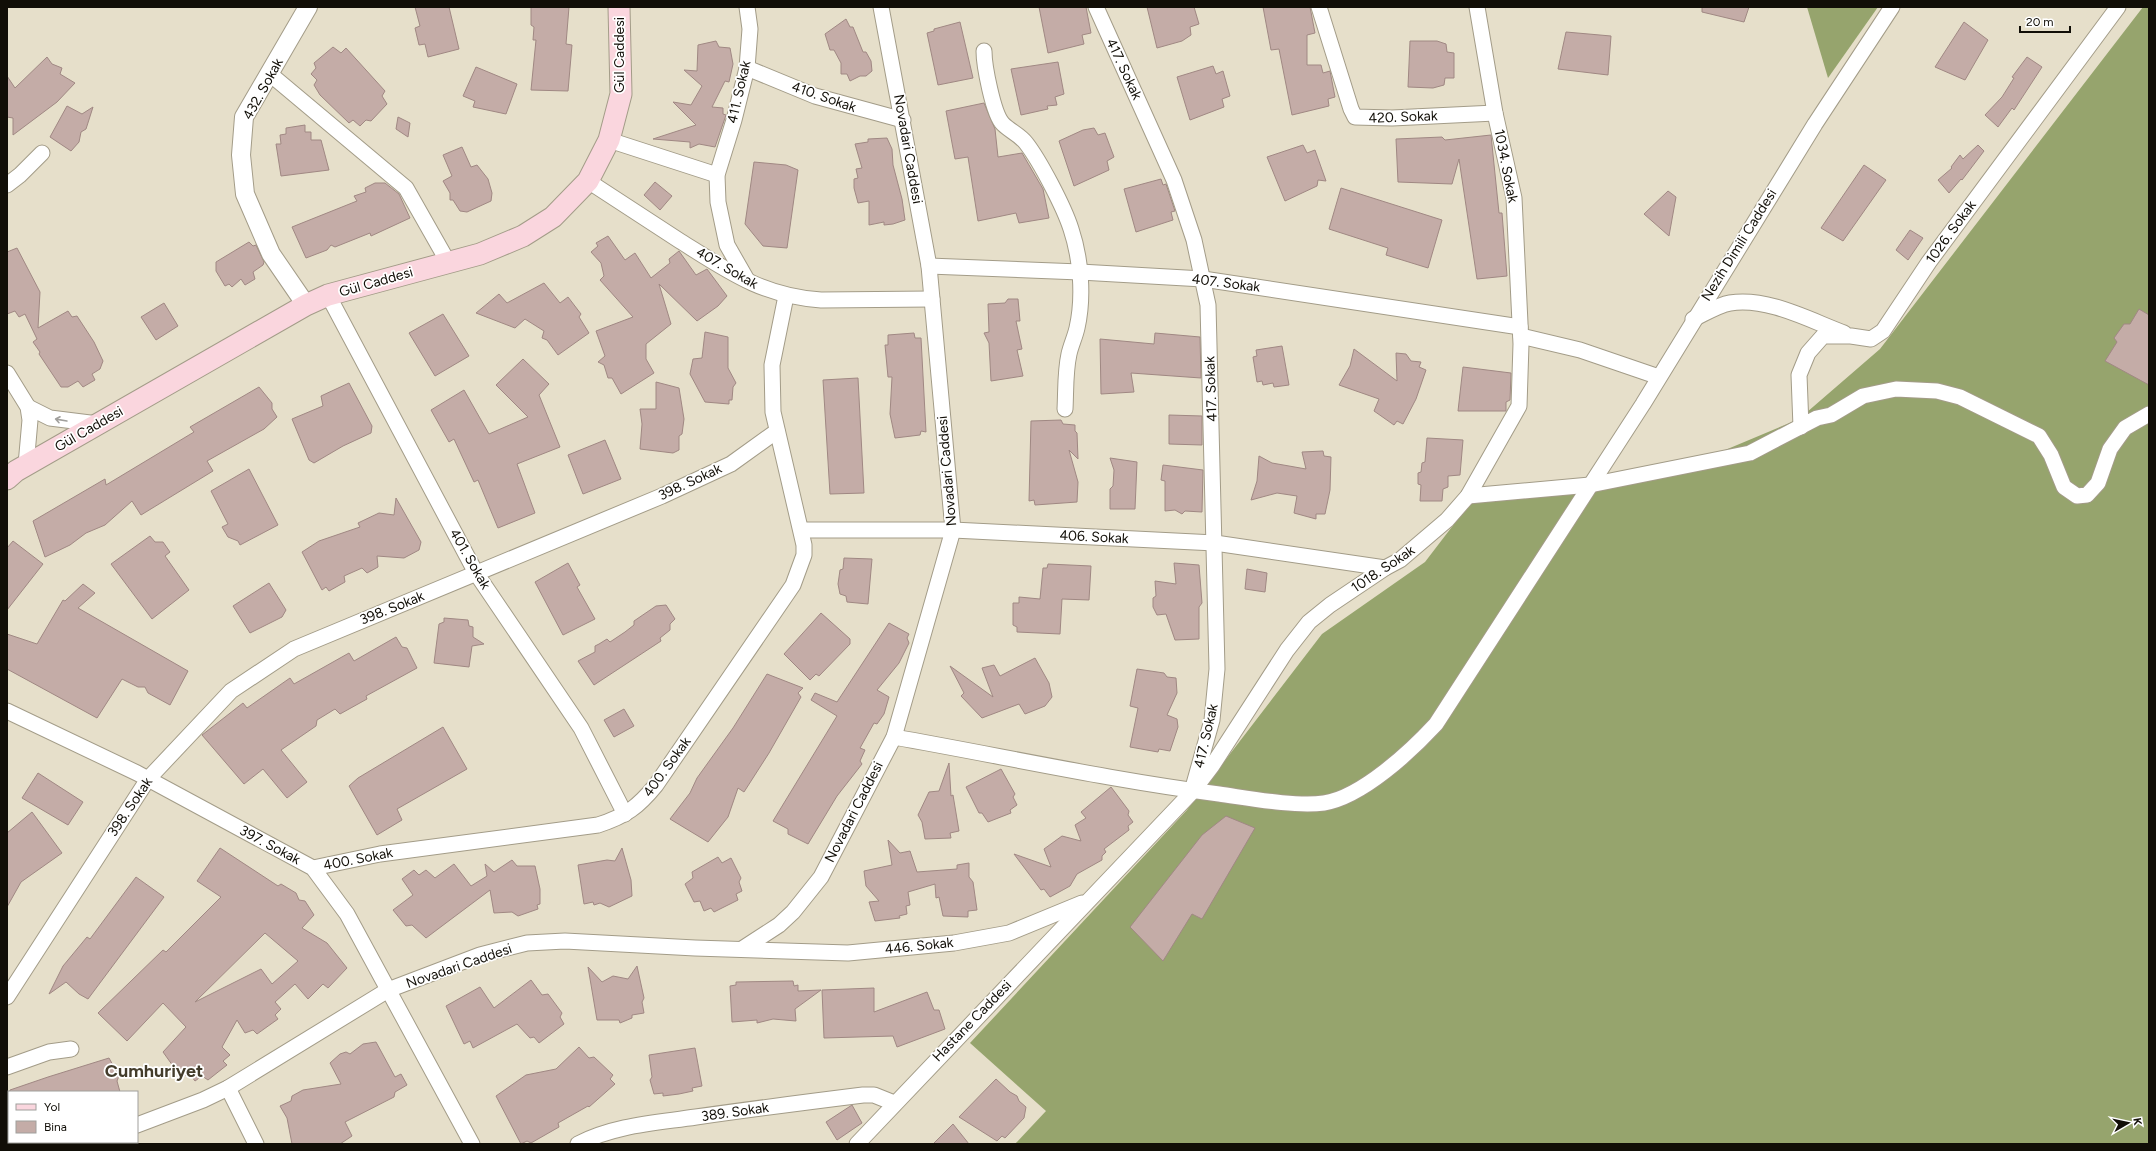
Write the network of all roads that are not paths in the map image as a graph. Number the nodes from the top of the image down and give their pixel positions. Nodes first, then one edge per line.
1 (308, 7) edge
2 (619, 7) edge
3 (747, 7) edge
4 (881, 7) edge
5 (1096, 7) edge
6 (1319, 7) edge
7 (1477, 7) edge
8 (1892, 7) edge
9 (2118, 7) edge
10 (984, 51) dead end
11 (747, 68) junction
12 (270, 74) junction
13 (1495, 113) junction
14 (903, 120) junction
15 (609, 140) junction
16 (42, 153) dead end
17 (717, 175) junction
18 (588, 181) junction
19 (7, 185) edge
20 (448, 262) junction
21 (929, 266) junction
22 (1080, 272) junction
23 (1203, 279) junction
24 (749, 283) junction
25 (328, 295) junction
26 (786, 296) junction
27 (932, 299) junction
28 (306, 305) junction
29 (1694, 319) junction
30 (1520, 331) junction
31 (1851, 336) junction
32 (7, 373) edge
33 (1659, 377) junction
34 (28, 407) junction
35 (1065, 409) dead end
36 (2149, 414) edge
37 (98, 424) junction
38 (1801, 427) junction
39 (777, 431) junction
40 (26, 465) junction
41 (7, 479) edge
42 (1590, 485) junction
43 (1468, 496) junction
44 (802, 530) junction
45 (953, 530) junction
46 (1215, 543) junction
47 (1384, 568) junction
48 (476, 573) junction
49 (7, 710) edge
50 (894, 737) junction
51 (148, 779) junction
52 (1193, 791) junction
53 (625, 814) junction
54 (313, 868) junction
55 (1088, 900) junction
56 (742, 949) junction
57 (12, 981) edge
58 (388, 990) junction
59 (7, 997) edge
60 (72, 1049) dead end
61 (7, 1067) edge
62 (228, 1088) junction
63 (894, 1104) junction
64 (138, 1125) edge
65 (256, 1144) edge
66 (472, 1144) edge
67 (578, 1144) edge
68 (857, 1144) edge

1 - 12 street, 432. Sokak
2 - 15 main road, Gül Caddesi
3 - 11 street, 411. Sokak
4 - 14 street, Novadari Caddesi
5 - 23 street, 417. Sokak
6 - 13 street, 420. Sokak
7 - 13 street, 1034. Sokak
8 - 29 street, Nezih Dimili Caddesi
9 - 31 street, 1026. Sokak
10 - 22 street
11 - 14 street, 410. Sokak
11 - 17 street, 411. Sokak
12 - 20 street
12 - 28 street, 432. Sokak
13 - 30 street, 1034. Sokak
14 - 21 street, Novadari Caddesi
15 - 17 street
15 - 18 main road, Gül Caddesi
16 - 19 street
17 - 24 street, 411. Sokak
18 - 20 main road, Gül Caddesi
18 - 24 street, 407. Sokak
20 - 25 main road, Gül Caddesi
21 - 22 street, 407. Sokak
21 - 27 street, Novadari Caddesi
22 - 23 street, 407. Sokak
22 - 35 street
23 - 30 street, 407. Sokak
23 - 46 street, 417. Sokak
24 - 26 street, 407. Sokak
25 - 28 main road, Gül Caddesi
25 - 48 street, 401. Sokak
26 - 27 street, 407. Sokak
26 - 39 street
27 - 45 street, Novadari Caddesi
28 - 37 main road, Gül Caddesi
29 - 31 street
29 - 33 street, Nezih Dimili Caddesi
30 - 33 street, 407. Sokak
30 - 43 street, 1018. Sokak
31 - 38 street, 1026. Sokak
32 - 34 street
33 - 42 street, Nezih Dimili Caddesi
37 -> 34 street
34 - 40 street
36 - 38 street
37 - 40 main road, Gül Caddesi
38 - 42 street
39 - 44 street, 400. Sokak
39 - 48 street, 398. Sokak
40 - 41 main road, Gül Caddesi
42 - 43 street
42 - 52 street, Nezih Dimili Caddesi
43 - 47 street, 1018. Sokak
44 - 45 street, 406. Sokak
44 - 53 street, 400. Sokak
45 - 46 street, 406. Sokak
45 - 50 street, Novadari Caddesi
46 - 47 street, 406. Sokak
46 - 52 street, 417. Sokak
47 - 52 street, 1018. Sokak
48 - 51 street, 398. Sokak
48 - 53 street, 401. Sokak
49 - 51 street, 397. Sokak
50 - 52 street, Nezih Dimili Caddesi
50 - 56 street, Novadari Caddesi
51 - 54 street, 397. Sokak
51 - 57 street, 398. Sokak
52 - 55 street, 1018. Sokak
53 - 54 street, 400. Sokak
54 - 58 street, 397. Sokak
55 - 56 street, 446. Sokak
55 - 63 street, Hastane Caddesi
56 - 58 street, Novadari Caddesi
57 - 59 street, 398. Sokak
58 - 62 street, Novadari Caddesi
58 - 66 street, 397. Sokak
60 - 61 street
62 - 64 street, Novadari Caddesi
62 - 65 street
63 - 67 street, 389. Sokak
63 - 68 street, Hastane Caddesi

